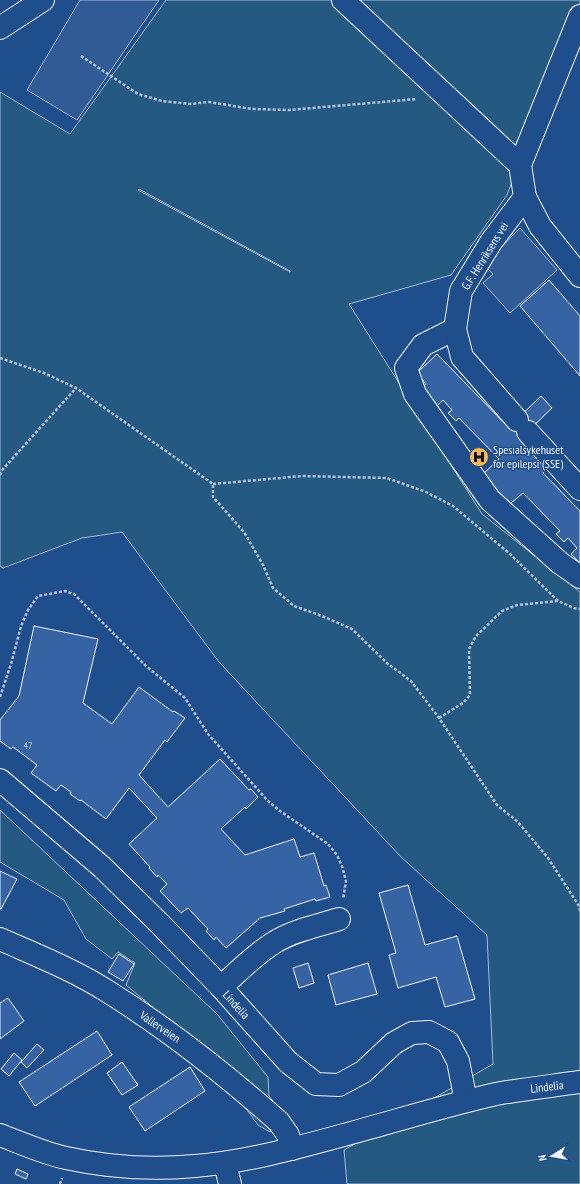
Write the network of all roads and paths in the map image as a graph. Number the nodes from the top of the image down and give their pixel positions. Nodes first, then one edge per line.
1 (43, 0) edge
2 (343, 0) edge
3 (580, 16) edge
4 (0, 28) edge
5 (81, 56) dead end
6 (448, 97) junction
7 (520, 165) junction
8 (525, 197) junction
9 (580, 276) edge
10 (455, 329) junction
11 (0, 358) edge
12 (76, 388) junction
13 (0, 475) edge
14 (213, 484) junction
15 (580, 489) edge
16 (580, 577) edge
17 (558, 601) junction
18 (580, 609) edge
19 (0, 697) edge
20 (439, 718) junction
21 (0, 780) edge
22 (580, 911) edge
23 (339, 919) joint
24 (0, 939) edge
25 (221, 987) junction
26 (580, 1082) edge
27 (466, 1101) junction
28 (0, 1135) edge
29 (292, 1149) junction
30 (225, 1163) junction
31 (230, 1184) edge

1 - 4 street
2 - 6 street
3 - 7 street
5 - 6 path
6 - 7 street
7 - 8 street
8 - 9 street
8 - 10 street, G.F. Henriksens vei
10 - 15 street, G.F. Henriksens vei
10 - 16 street
11 - 12 path
12 - 13 path
12 - 14 path
14 - 17 path
14 - 20 path
17 - 18 path
17 - 20 path
19 - 23 path
20 - 22 path
21 - 25 street, Lindelia
23 - 25 street
24 - 29 street, Vallerveien
25 - 27 street, Lindelia
26 - 27 street, Lindelia
27 - 29 street, Lindelia
28 - 30 street
29 - 30 street, Lindelia
30 - 31 street

